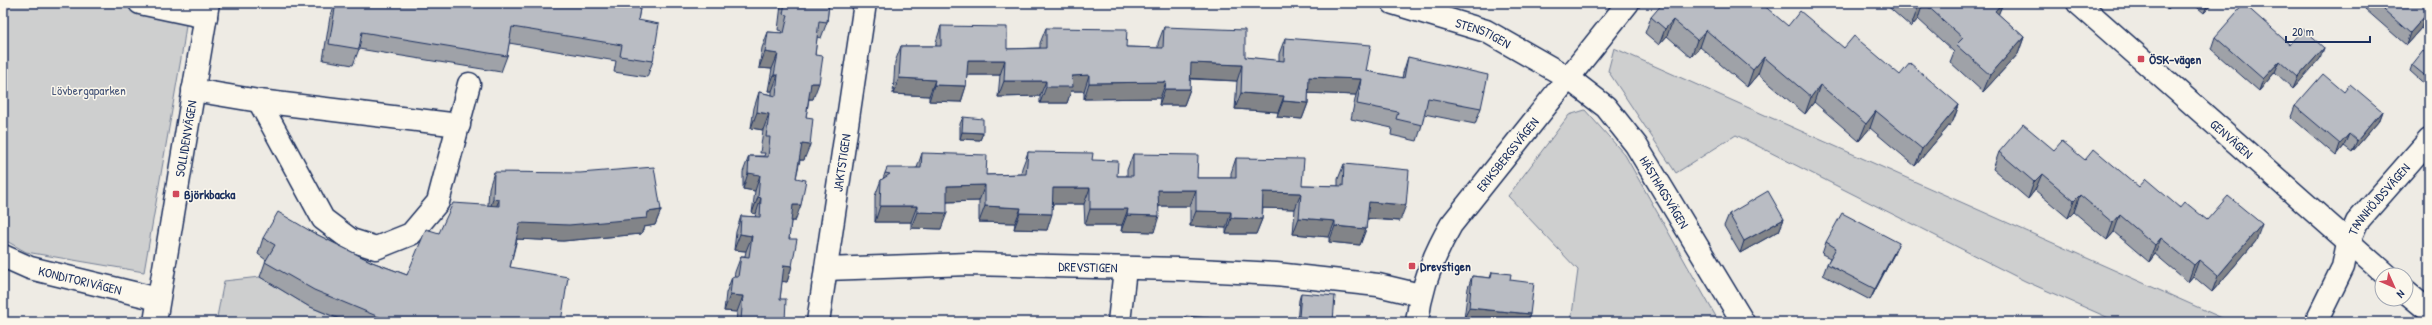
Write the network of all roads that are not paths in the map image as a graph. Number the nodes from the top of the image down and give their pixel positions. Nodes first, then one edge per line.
1 (140, 3) edge
2 (864, 3) edge
3 (1393, 3) edge
4 (1628, 3) edge
5 (2078, 3) edge
6 (207, 10) edge
7 (1567, 77) junction
8 (469, 84) dead end
9 (193, 90) junction
10 (259, 101) junction
11 (459, 125) junction
12 (2429, 140) edge
13 (2348, 243) junction
14 (3, 256) edge
15 (2376, 267) edge
16 (826, 269) junction
17 (1125, 269) junction
18 (1420, 295) junction
19 (158, 299) junction
20 (2414, 299) edge
21 (2429, 311) edge
22 (155, 322) edge
23 (818, 322) edge
24 (1119, 322) edge
25 (1417, 322) edge
26 (1743, 322) edge
27 (2316, 322) edge

1 - 6 street
2 - 16 street, JAKTSTIGEN
3 - 7 street, STENSTIGEN
4 - 7 street, ERIKSBERGSVÄGEN
5 - 13 street, GENVÄGEN
6 - 9 street, SOLLIDENVÄGEN
7 - 18 street, ERIKSBERGSVÄGEN
7 - 26 street, HÄSTHAGSVÄGEN
8 - 11 street
9 - 10 street
9 - 19 street, SOLLIDENVÄGEN
10 - 11 street
10 - 11 street
12 - 13 street, TANNHÖJDSVÄGEN
13 - 15 street, GENVÄGEN
13 - 27 street
14 - 19 street, KONDITORIVÄGEN
16 - 17 street, DREVSTIGEN
16 - 23 street, JAKTSTIGEN
17 - 18 street, DREVSTIGEN
17 - 24 street
18 - 25 street, ERIKSBERGSVÄGEN
19 - 22 street, SOLLIDENVÄGEN
20 - 21 street

